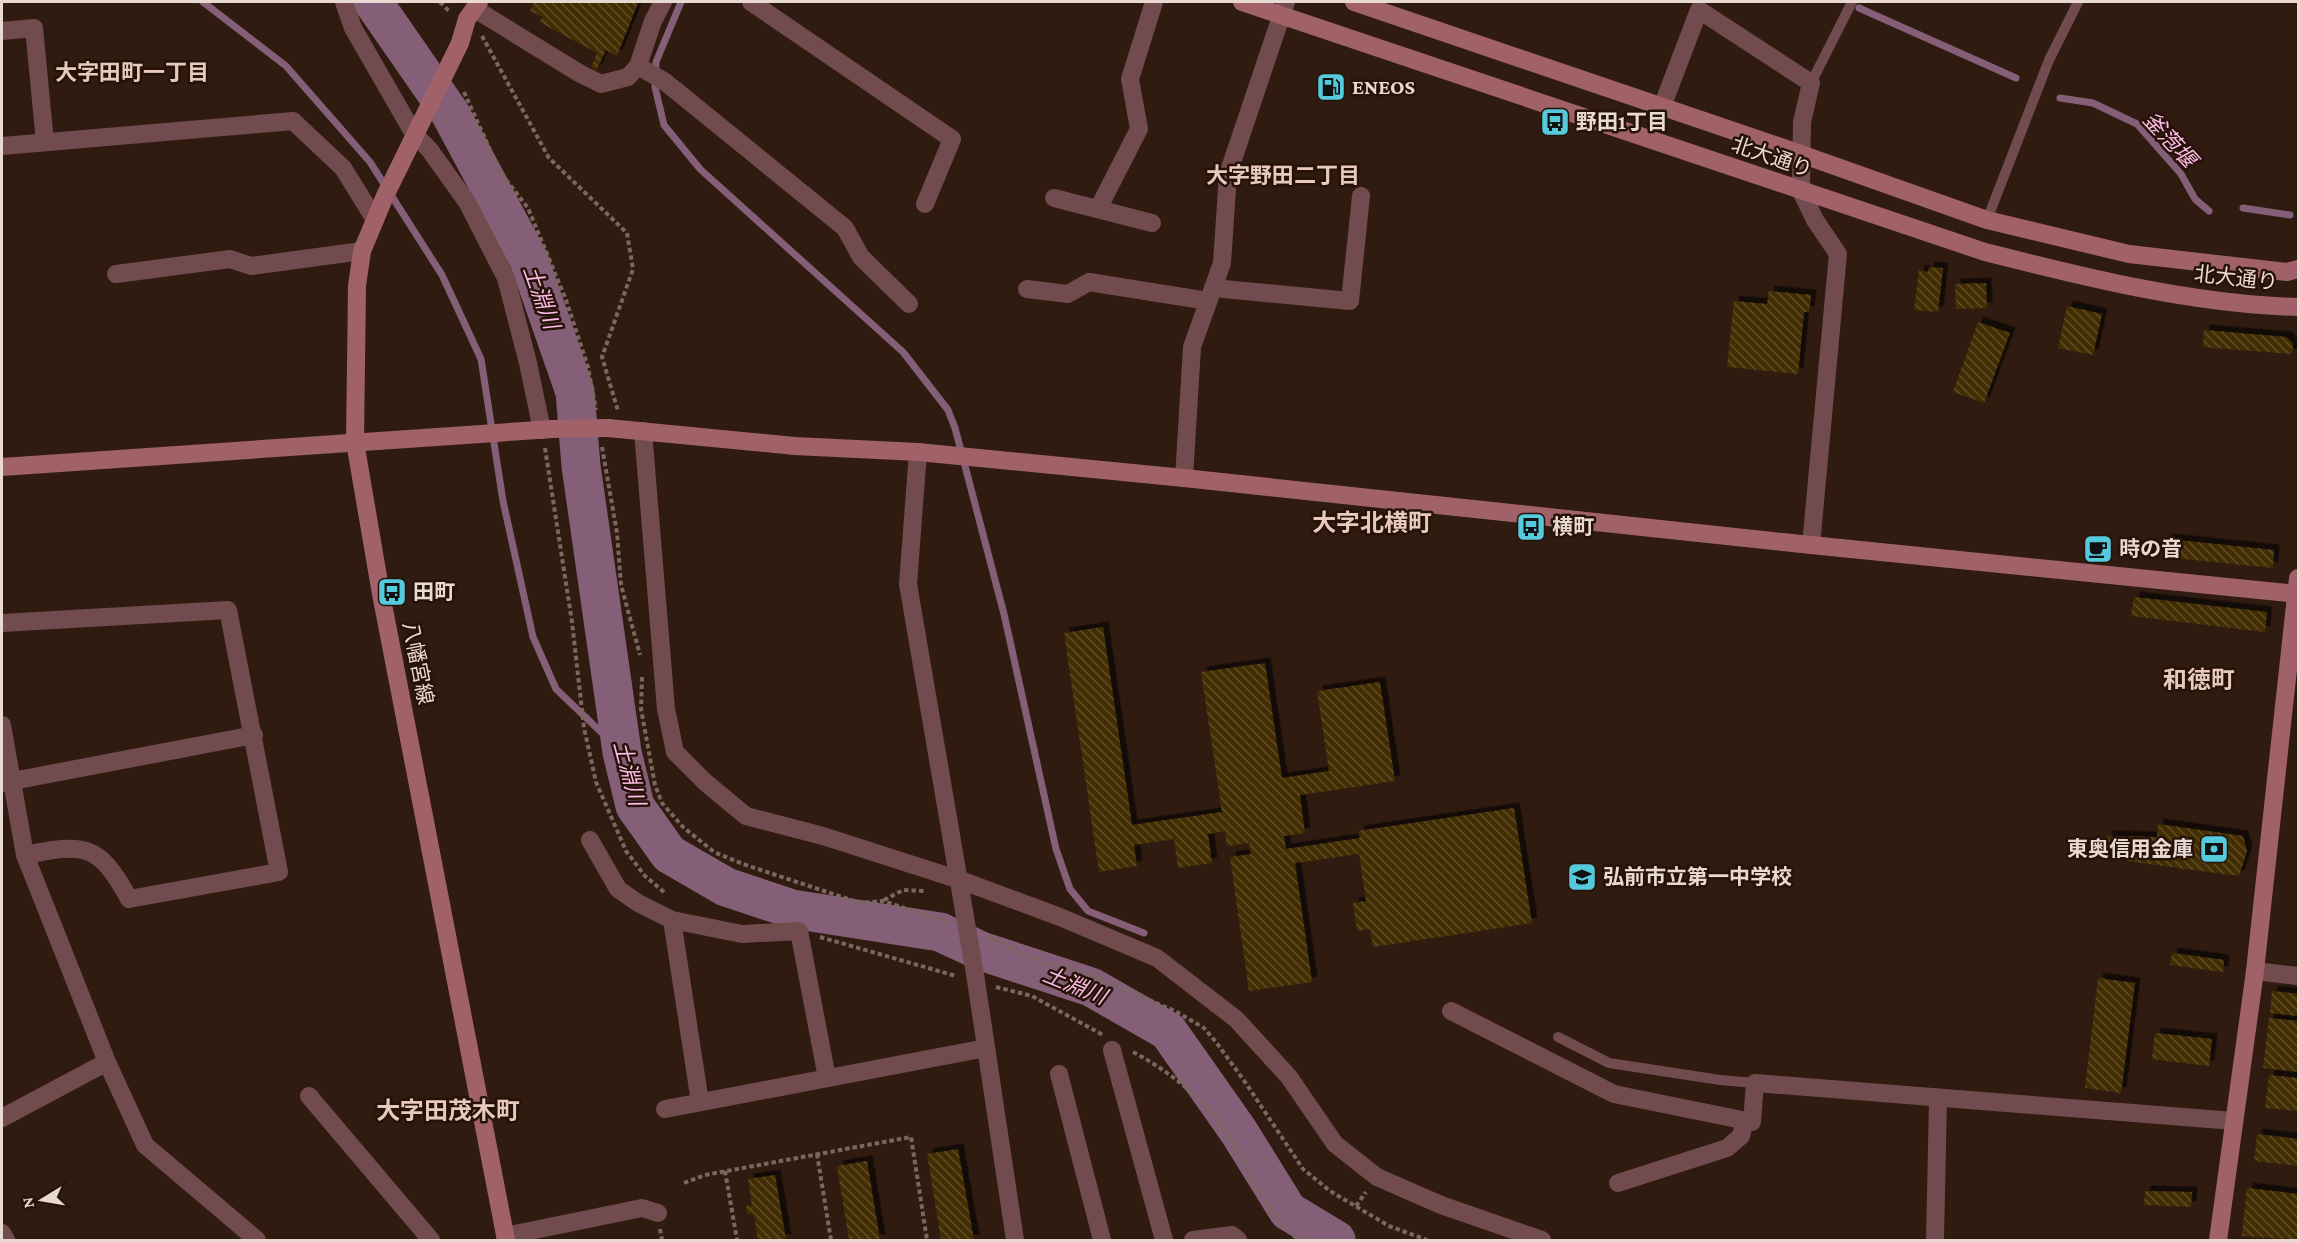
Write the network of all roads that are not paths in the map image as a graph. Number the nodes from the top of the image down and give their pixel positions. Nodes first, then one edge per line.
1 (344, 2) edge
2 (663, 2) edge
3 (751, 2) edge
4 (1154, 2) edge
5 (1242, 2) edge
6 (1354, 2) edge
7 (1852, 2) edge
8 (2078, 2) edge
9 (1390, 7) edge
10 (475, 8) edge
11 (1283, 8) edge
12 (2, 31) edge
13 (651, 73) junction
14 (1811, 83) junction
15 (1662, 107) junction
16 (418, 129) junction
17 (45, 142) junction
18 (2, 146) edge
19 (1801, 154) junction
20 (1801, 191) junction
21 (1361, 196) dead end
22 (1054, 198) dead end
23 (925, 204) dead end
24 (1098, 209) junction
25 (374, 218) junction
26 (1987, 220) junction
27 (1152, 223) dead end
28 (362, 251) junction
29 (2298, 269) edge
30 (116, 274) dead end
31 (1027, 289) dead end
32 (1210, 295) junction
33 (909, 304) dead end
34 (2298, 306) edge
35 (547, 429) junction
36 (643, 431) junction
37 (355, 442) junction
38 (918, 453) junction
39 (2, 467) edge
40 (1184, 478) junction
41 (1811, 545) junction
42 (2298, 589) edge
43 (2, 623) edge
44 (2, 725) edge
45 (254, 735) junction
46 (7, 782) edge
47 (590, 840) dead end
48 (25, 855) junction
49 (960, 880) junction
50 (672, 920) junction
51 (2255, 970) junction
52 (2298, 976) edge
53 (1451, 1011) dead end
54 (1558, 1037) dead end
55 (1112, 1045) road end
56 (986, 1048) junction
57 (106, 1062) junction
58 (1059, 1074) dead end
59 (827, 1078) junction
60 (1755, 1083) junction
61 (309, 1096) dead end
62 (1938, 1098) junction
63 (700, 1102) junction
64 (665, 1109) dead end
65 (2, 1118) edge
66 (1745, 1121) junction
67 (2234, 1121) junction
68 (1618, 1183) dead end
69 (657, 1213) dead end
70 (2, 1233) edge
71 (505, 1238) edge
72 (6, 1240) edge
73 (257, 1240) edge
74 (431, 1240) edge
75 (1015, 1240) edge
76 (1102, 1240) edge
77 (1164, 1240) edge
78 (1193, 1240) edge
79 (1238, 1240) edge
80 (1542, 1240) edge
81 (1935, 1240) edge
82 (2218, 1240) edge

1 - 16 street
2 - 13 street
3 - 23 street
4 - 24 street
5 - 11 street, 北大通り
6 - 9 street, 北大通り
7 - 14 lane
8 - 26 lane
9 - 15 street, 北大通り
10 - 13 street
10 - 16 street, 八幡宮線
11 - 20 street, 北大通り
11 - 32 street
12 - 17 street
13 - 33 street
14 - 15 street
14 - 19 street
15 - 19 street, 北大通り
16 - 25 street, 八幡宮線
16 - 35 street
17 - 18 street
17 - 25 street
19 - 20 street
19 - 26 street, 北大通り
20 - 34 street, 北大通り
20 - 41 street
21 - 32 street
22 - 24 street
24 - 27 street
25 - 28 street, 八幡宮線
26 - 29 street, 北大通り
28 - 30 street
28 - 37 street, 八幡宮線
31 - 32 street
32 - 40 street
35 - 36 street, bridge
35 - 37 street
36 - 38 street
36 - 49 street
37 - 39 street
37 - 71 street, 八幡宮線
38 - 40 street
38 - 49 street
40 - 41 street
41 - 42 street
42 - 51 street
43 - 45 street
44 - 46 street
45 - 46 street
45 - 48 street
46 - 48 street
47 - 50 street
48 - 57 street
49 - 56 street, bridge
49 - 80 street
50 - 59 street
50 - 63 street
51 - 52 street
51 - 67 street
53 - 66 street
54 - 60 lane
55 - 77 street
56 - 59 street
56 - 75 street
57 - 65 street
57 - 73 street
58 - 76 street
59 - 63 street
60 - 62 street
60 - 66 street
61 - 74 street
62 - 67 street
62 - 81 street
63 - 64 street
66 - 68 street
67 - 82 street
69 - 71 street
70 - 72 street
78 - 79 street

